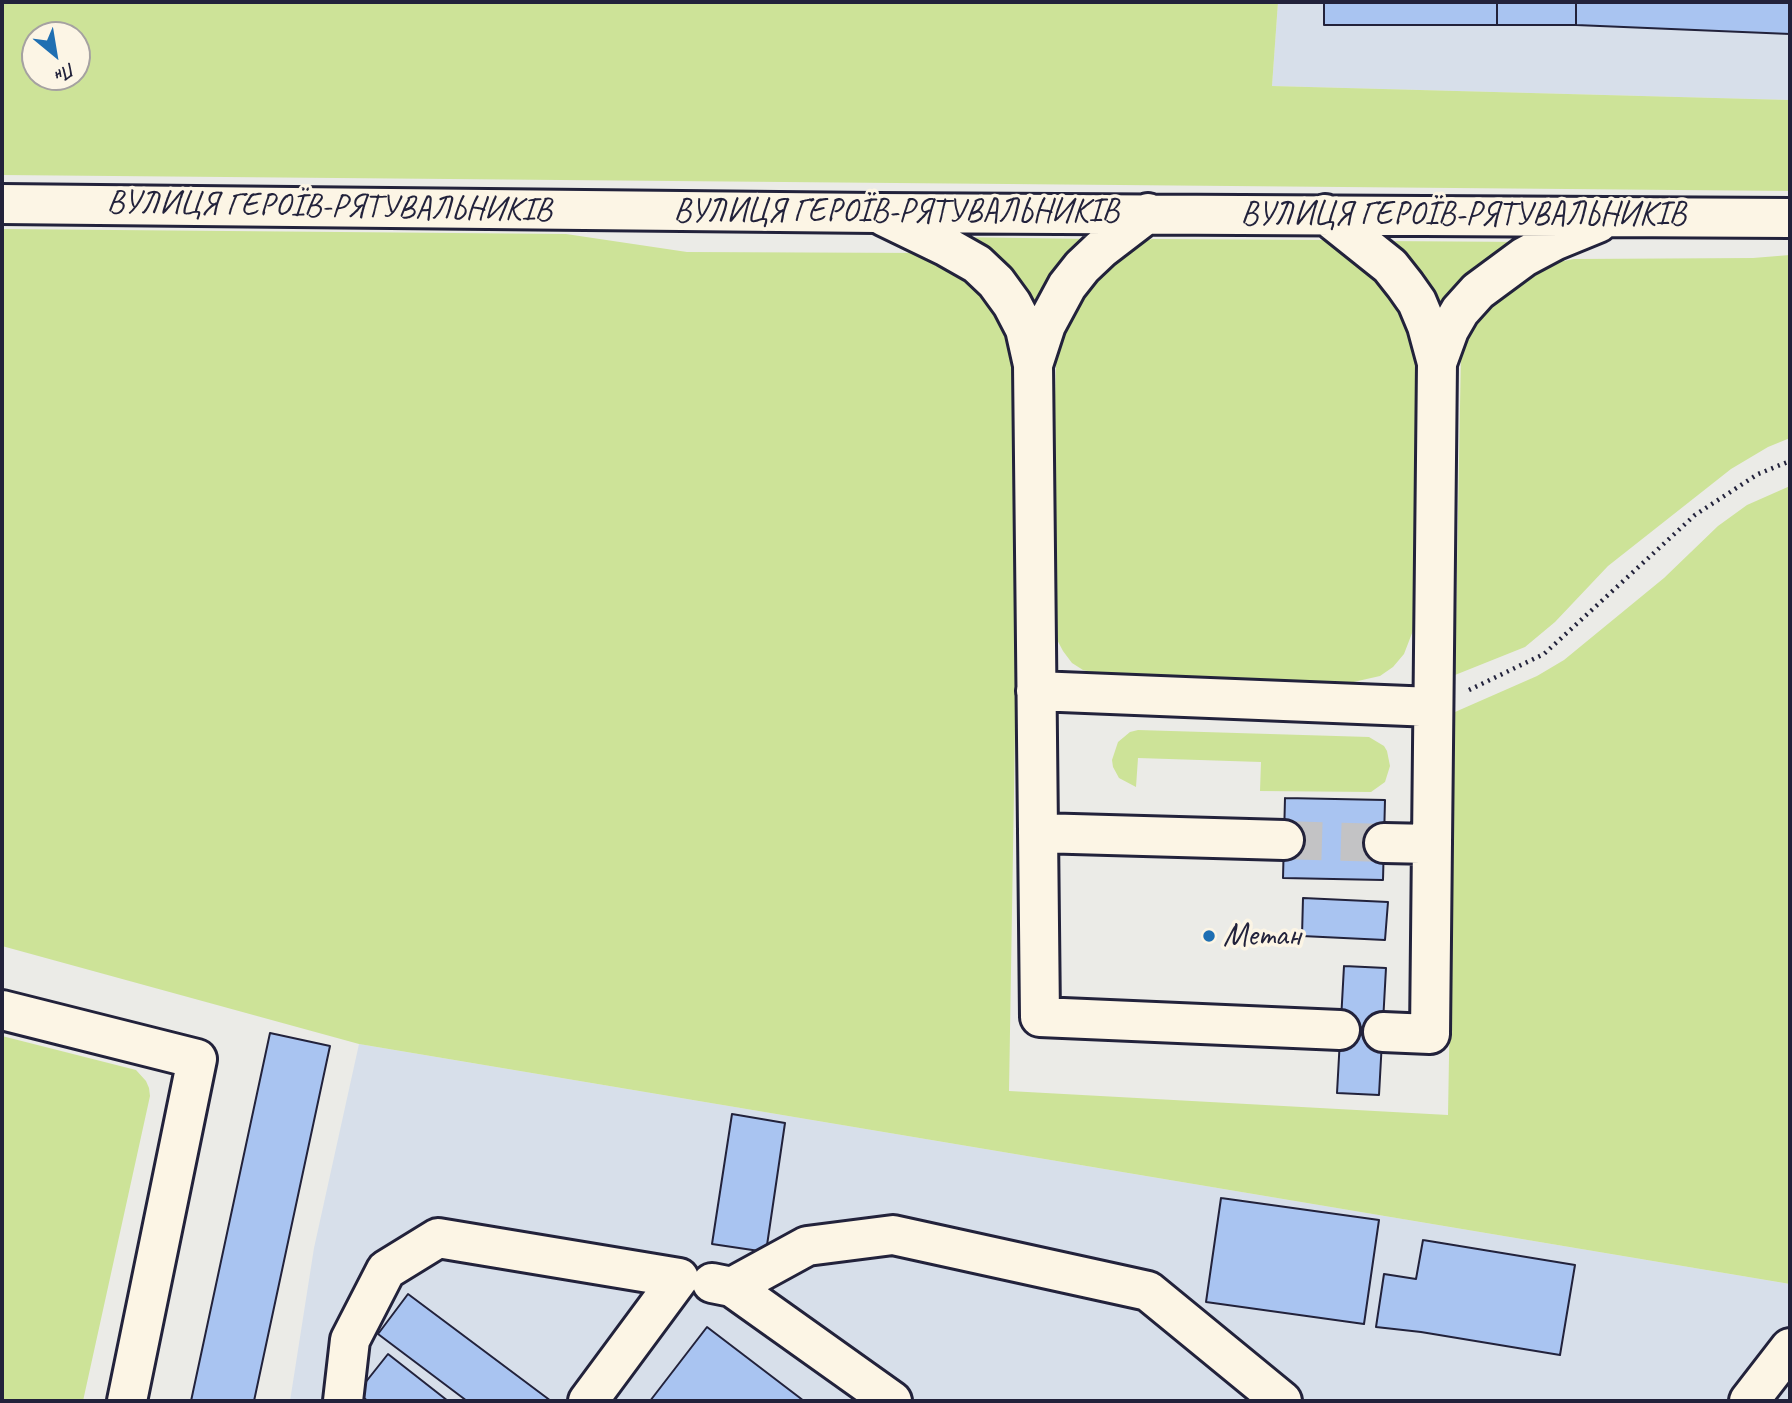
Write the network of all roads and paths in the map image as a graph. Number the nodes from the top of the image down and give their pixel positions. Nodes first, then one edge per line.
1 (2, 204) edge
2 (876, 213) junction
3 (1148, 213) junction
4 (1325, 214) junction
5 (1616, 216) junction
6 (1790, 218) edge
7 (1437, 363) junction
8 (1033, 365) junction
9 (1790, 461) edge
10 (1037, 691) junction
11 (1433, 706) junction
12 (1038, 833) junction
13 (1284, 840) tunnel mouth
14 (1384, 843) tunnel mouth
15 (1432, 844) junction
16 (2, 1010) edge
17 (1340, 1030) dead end
18 (1383, 1032) dead end
19 (679, 1278) junction
20 (732, 1287) junction
21 (1790, 1348) edge
22 (127, 1401) edge
23 (343, 1401) edge
24 (588, 1401) edge
25 (892, 1401) edge
26 (1282, 1401) edge
27 (1749, 1401) edge

1 - 2 street, ВУЛИЦЯ ГЕРОЇВ-РЯТУВАЛЬНИКІВ
2 - 3 street, ВУЛИЦЯ ГЕРОЇВ-РЯТУВАЛЬНИКІВ
2 - 8 street
3 - 4 street, ВУЛИЦЯ ГЕРОЇВ-РЯТУВАЛЬНИКІВ
3 - 8 street
4 - 5 street, ВУЛИЦЯ ГЕРОЇВ-РЯТУВАЛЬНИКІВ
4 - 7 street
5 - 6 street, ВУЛИЦЯ ГЕРОЇВ-РЯТУВАЛЬНИКІВ
5 - 7 street
7 - 11 street
8 - 10 street
9 - 11 path
10 - 11 street
10 - 12 street
11 - 15 street
12 - 13 street
12 - 17 street
14 - 15 street
15 - 18 street
16 - 22 street
19 - 20 street
19 - 23 street
19 - 24 street
20 - 25 street
20 - 26 street
21 - 27 street

